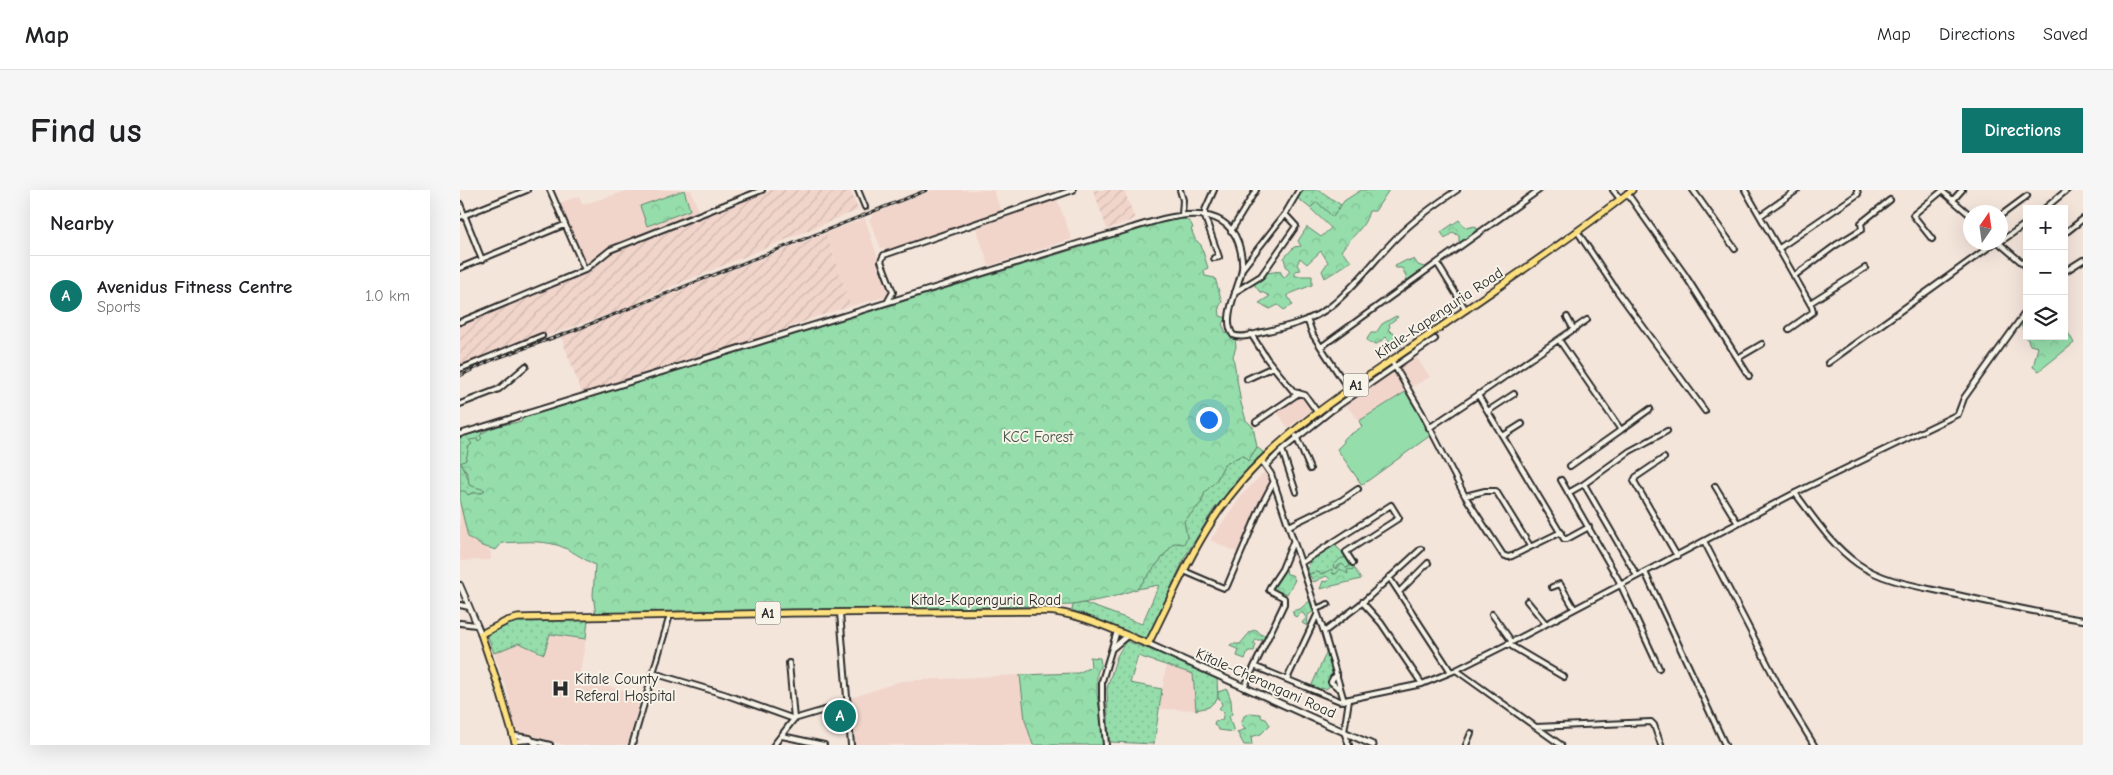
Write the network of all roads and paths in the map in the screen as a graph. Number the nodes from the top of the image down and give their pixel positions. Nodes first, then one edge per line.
1 (527, 190) edge
2 (550, 190) edge
3 (762, 190) edge
4 (858, 190) edge
5 (1073, 190) edge
6 (1180, 190) edge
7 (1214, 190) edge
8 (1256, 190) edge
9 (1299, 190) edge
10 (1457, 190) edge
11 (1539, 190) edge
12 (1613, 190) edge
13 (1693, 190) edge
14 (1745, 190) edge
15 (1797, 190) edge
16 (1856, 190) edge
17 (1941, 190) edge
18 (1962, 190) edge
19 (2067, 190) edge
20 (1630, 192) edge
21 (2027, 196) dead end
22 (1620, 199) junction
23 (1890, 200) dead end
24 (1953, 200) junction
25 (460, 204) edge
26 (2049, 205) edge
27 (865, 207) dead end
28 (1963, 209) edge
29 (2008, 210) edge
30 (1285, 214) junction
31 (1182, 215) junction
32 (462, 216) edge
33 (1760, 216) junction
34 (1206, 217) junction
35 (2083, 219) edge
36 (564, 225) junction
37 (2023, 226) edge
38 (1231, 231) junction
39 (1577, 231) junction
40 (2068, 231) edge
41 (2008, 237) edge
42 (1932, 239) dead end
43 (1778, 248) junction
44 (1735, 249) dead end
45 (1989, 250) edge
46 (2007, 250) edge
47 (1214, 258) dead end
48 (482, 260) junction
49 (2083, 260) edge
50 (1437, 263) junction
51 (2023, 263) edge
52 (460, 268) edge
53 (1865, 268) dead end
54 (1242, 269) junction
55 (2068, 269) edge
56 (585, 270) junction
57 (1794, 276) junction
58 (1235, 292) junction
59 (888, 301) junction
60 (1810, 303) junction
61 (1466, 310) junction
62 (2023, 316) edge
63 (1567, 317) dead end
64 (1307, 319) junction
65 (1588, 320) dead end
66 (460, 322) edge
67 (1789, 329) dead end
68 (1574, 330) junction
69 (1251, 334) junction
70 (542, 336) dead end
71 (1435, 339) dead end
72 (1559, 340) junction
73 (1762, 344) dead end
74 (1321, 346) junction
75 (1738, 358) junction
76 (1391, 360) junction
77 (1828, 363) dead end
78 (526, 366) dead end
79 (1273, 367) junction
80 (1395, 367) junction
81 (460, 369) edge
82 (1749, 376) dead end
83 (1247, 379) dead end
84 (1350, 390) junction
85 (1299, 393) junction
86 (1514, 394) dead end
87 (1478, 395) junction
88 (460, 404) edge
89 (1650, 410) dead end
90 (1488, 411) junction
91 (1705, 411) dead end
92 (1318, 413) junction
93 (1256, 422) dead end
94 (1522, 424) dead end
95 (1430, 428) junction
96 (1621, 430) junction
97 (1667, 431) dead end
98 (460, 434) edge
99 (1295, 434) junction
100 (1503, 436) junction
101 (1282, 450) junction
102 (1664, 458) dead end
103 (1265, 463) junction
104 (1570, 466) dead end
105 (1310, 469) dead end
106 (1561, 480) dead end
107 (1274, 481) junction
108 (1584, 484) junction
109 (1715, 486) dead end
110 (1358, 489) dead end
111 (1296, 492) dead end
112 (1568, 493) junction
113 (1795, 493) junction
114 (1465, 496) junction
115 (1737, 522) junction
116 (1289, 526) junction
117 (1589, 527) junction
118 (1561, 532) junction
119 (1704, 541) junction
120 (1294, 542) junction
121 (1530, 546) junction
122 (1421, 549) dead end
123 (1676, 556) junction
124 (1301, 563) junction
125 (1353, 563) dead end
126 (1428, 563) dead end
127 (1182, 571) junction
128 (1645, 572) junction
129 (1637, 576) junction
130 (1389, 577) junction
131 (460, 585) edge
132 (1620, 585) junction
133 (1552, 587) dead end
134 (1399, 592) junction
135 (1527, 601) dead end
136 (1362, 602) junction
137 (1328, 604) dead end
138 (460, 605) edge
139 (469, 607) junction
140 (1574, 608) junction
141 (1316, 609) junction
142 (840, 613) junction
143 (1492, 614) dead end
144 (670, 615) junction
145 (1317, 615) junction
146 (2083, 620) edge
147 (460, 623) edge
148 (1546, 624) junction
149 (476, 625) junction
150 (1117, 631) junction
151 (1324, 632) junction
152 (481, 634) junction
153 (1127, 636) junction
154 (1510, 643) junction
155 (1148, 644) junction
156 (1112, 650) junction
157 (789, 663) dead end
158 (1256, 667) junction
159 (1659, 668) dead end
160 (1456, 670) junction
161 (1450, 672) junction
162 (653, 673) junction
163 (1337, 675) junction
164 (1564, 677) dead end
165 (1287, 680) junction
166 (1422, 684) junction
167 (1244, 688) junction
168 (1338, 688) dead end
169 (1347, 700) junction
170 (848, 703) junction
171 (794, 719) junction
172 (1536, 727) junction
173 (1344, 732) junction
174 (1471, 732) dead end
175 (782, 736) junction
176 (513, 741) edge
177 (534, 742) edge
178 (550, 745) edge
179 (632, 745) edge
180 (774, 745) edge
181 (824, 745) edge
182 (851, 745) edge
183 (1106, 745) edge
184 (1349, 745) edge
185 (1374, 745) edge
186 (1466, 745) edge
187 (1561, 745) edge
188 (1661, 745) edge
189 (1725, 745) edge
190 (1814, 745) edge

1 - 32 street
2 - 36 street
3 - 56 street
4 - 27 street
5 - 59 street
6 - 31 street
7 - 34 street
8 - 38 street
9 - 30 street
10 - 64 street
11 - 50 street
12 - 22 street
13 - 44 street
14 - 33 street
15 - 33 street
16 - 43 street
17 - 24 street
17 - 42 street
18 - 24 street
19 - 26 street
20 - 22 highway, Kitale-Kapenguria Road / A1
20 - 75 street
21 - 29 street
22 - 39 highway, Kitale-Kapenguria Road / A1
23 - 57 street
24 - 28 street
25 - 32 street
30 - 54 street
30 - 58 street
31 - 34 street
31 - 59 street
32 - 48 street
33 - 43 street
34 - 38 street
34 - 47 street
35 - 40 street
36 - 48 street
36 - 56 street
37 - 41 street
38 - 54 street
39 - 61 highway, Kitale-Kapenguria Road / A1
39 - 91 street
43 - 57 street
45 - 77 street
46 - 51 street
48 - 52 street
49 - 55 street
50 - 61 street
50 - 74 street
53 - 60 street
54 - 58 street
56 - 66 street
57 - 60 street
58 - 69 street
59 - 98 street
60 - 67 street
61 - 76 highway, Kitale-Kapenguria Road / A1
62 - 113 street
63 - 68 street
64 - 69 street
64 - 74 street
65 - 68 street
68 - 72 street
69 - 79 street
70 - 81 street
71 - 80 street
72 - 87 street
72 - 96 street
73 - 75 street
74 - 84 street
75 - 82 street
76 - 80 street
76 - 84 highway, Kitale-Kapenguria Road / A1
78 - 88 street
79 - 83 street
79 - 85 street
80 - 95 street
80 - 99 street
84 - 92 highway, Kitale-Kapenguria Road / A1
85 - 92 street
85 - 93 street
86 - 90 street
87 - 90 street
87 - 95 street
89 - 96 street
90 - 100 street
92 - 99 highway, Kitale-Kapenguria Road / A1
94 - 100 street
95 - 114 street
96 - 104 street
97 - 108 street
99 - 101 street
99 - 103 highway, Kitale-Kapenguria Road / A1
99 - 105 street
100 - 118 street
101 - 103 street
101 - 111 street
102 - 123 street
103 - 107 street
103 - 127 highway, Kitale-Kapenguria Road / A1
106 - 112 street
107 - 116 street
107 - 127 street
108 - 112 street
108 - 129 street
109 - 115 street
110 - 116 street
112 - 117 street
113 - 115 street
113 - 146 street
114 - 121 street
114 - 121 street
115 - 119 street
116 - 120 street
117 - 118 street
117 - 132 street
118 - 121 street
119 - 123 street
119 - 190 street
120 - 124 street
120 - 158 street
122 - 130 street
123 - 128 street
124 - 125 street
124 - 141 street
126 - 134 street
127 - 155 highway, Kitale-Kapenguria Road / A1
128 - 129 street
128 - 189 street
129 - 132 street
130 - 134 street
130 - 136 street
131 - 139 street
132 - 140 street
132 - 159 street
133 - 140 street
134 - 161 street
135 - 148 street
136 - 151 street
136 - 166 street
137 - 141 street
138 - 139 street
139 - 149 street
140 - 148 street
141 - 145 street
142 - 144 highway, Kitale-Kapenguria Road / A1
142 - 150 highway, Kitale-Kapenguria Road / A1
142 - 170 street
143 - 154 street
144 - 152 highway, Kitale-Kapenguria Road / A1
144 - 162 street
145 - 151 street
145 - 165 street
147 - 149 street
148 - 154 street
149 - 152 street
150 - 153 highway, Kitale-Kapenguria Road / A1
150 - 156 street
151 - 163 street
152 - 176 highway
153 - 155 highway, Kitale-Kapenguria Road / A1
153 - 156 street
154 - 160 street
154 - 164 street
155 - 167 main road, Kitale-Cherangani Road
156 - 183 street
157 - 171 street
158 - 165 street
158 - 167 street
160 - 161 street
160 - 172 street
161 - 166 street
162 - 171 street
162 - 179 street
163 - 168 street
163 - 169 street
165 - 169 street
166 - 169 street
167 - 173 main road, Kitale-Cherangani Road
169 - 173 street
170 - 171 street
170 - 182 street
171 - 175 street
172 - 187 street
172 - 188 street
173 - 184 street
173 - 185 main road, Kitale-Cherangani Road
174 - 186 street
175 - 180 street
175 - 181 street
176 - 177 street
177 - 178 street

